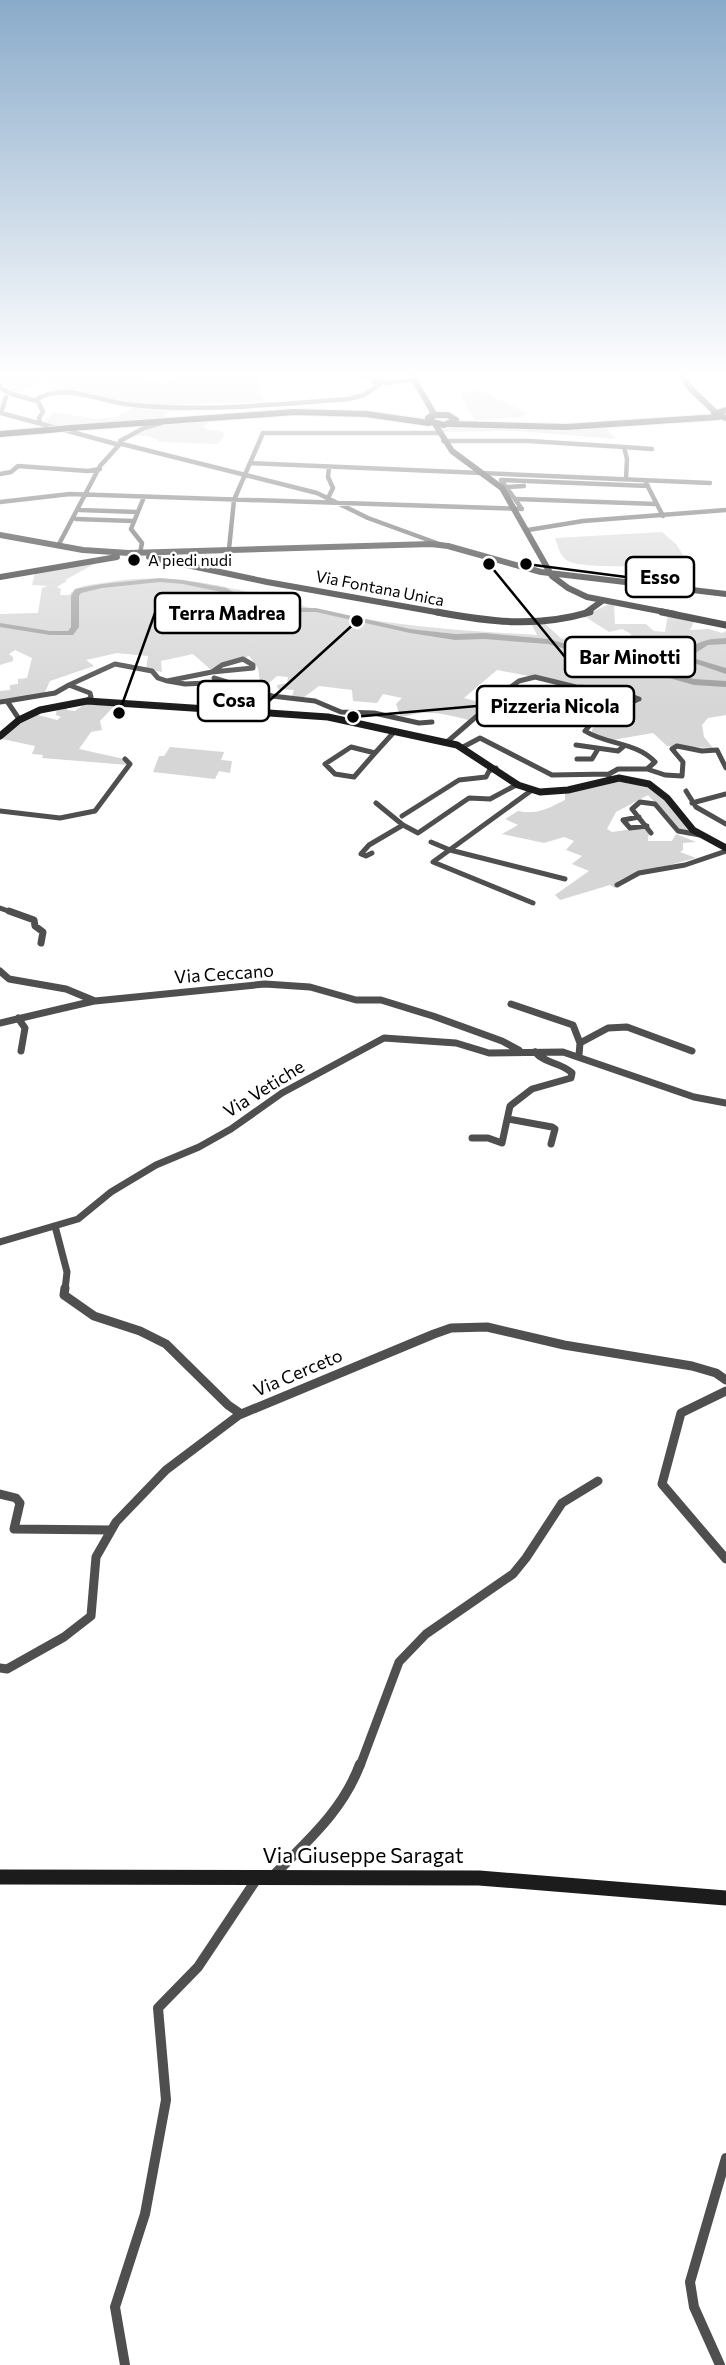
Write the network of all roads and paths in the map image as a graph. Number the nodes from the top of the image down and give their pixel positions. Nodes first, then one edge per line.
1 (89, 486) edge
2 (239, 486) edge
3 (296, 486) edge
4 (332, 486) edge
5 (503, 486) edge
6 (503, 486) edge
7 (523, 486) edge
8 (648, 486) edge
9 (85, 494) junction
10 (527, 494) junction
11 (144, 497) junction
12 (328, 498) junction
13 (515, 499) junction
14 (234, 500) junction
15 (0, 502) edge
16 (338, 504) junction
17 (656, 504) junction
18 (80, 510) junction
19 (726, 510) edge
20 (137, 512) junction
21 (663, 516) junction
22 (76, 519) junction
23 (133, 521) junction
24 (528, 530) junction
25 (0, 535) edge
26 (442, 545) junction
27 (58, 546) junction
28 (229, 549) junction
29 (136, 553) junction
30 (114, 556) junction
31 (152, 556) junction
32 (516, 567) junction
33 (551, 573) junction
34 (0, 577) edge
35 (563, 585) junction
36 (726, 594) edge
37 (602, 601) junction
38 (726, 625) edge
39 (213, 675) junction
40 (167, 681) junction
41 (207, 682) dead end
42 (69, 685) junction
43 (7, 701) junction
44 (87, 701) junction
45 (0, 702) edge
46 (363, 714) junction
47 (338, 715) junction
48 (387, 716) junction
49 (19, 719) junction
50 (354, 722) junction
51 (432, 722) dead end
52 (379, 728) junction
53 (395, 731) junction
54 (0, 736) edge
55 (601, 741) junction
56 (447, 742) junction
57 (576, 746) dead end
58 (624, 746) junction
59 (463, 747) junction
60 (598, 750) junction
61 (376, 753) junction
62 (125, 759) dead end
63 (577, 759) dead end
64 (496, 768) junction
65 (726, 768) edge
66 (648, 769) junction
67 (609, 776) junction
68 (518, 785) junction
69 (531, 790) junction
70 (686, 792) dead end
71 (726, 794) edge
72 (376, 803) dead end
73 (692, 803) junction
74 (0, 811) edge
75 (402, 816) dead end
76 (639, 817) junction
77 (726, 824) edge
78 (403, 825) junction
79 (647, 826) junction
80 (651, 833) dead end
81 (700, 835) junction
82 (431, 842) dead end
83 (726, 849) edge
84 (450, 850) junction
85 (372, 853) dead end
86 (565, 879) dead end
87 (617, 885) dead end
88 (533, 903) dead end
89 (0, 908) edge
90 (41, 943) dead end
91 (0, 971) edge
92 (95, 1001) junction
93 (511, 1004) dead end
94 (18, 1018) junction
95 (0, 1023) edge
96 (580, 1043) junction
97 (21, 1051) dead end
98 (519, 1051) junction
99 (692, 1051) dead end
100 (535, 1052) junction
101 (579, 1055) junction
102 (726, 1103) edge
103 (508, 1119) junction
104 (472, 1138) dead end
105 (551, 1144) dead end
106 (55, 1226) junction
107 (0, 1242) edge
108 (726, 1380) edge
109 (726, 1391) edge
110 (241, 1414) junction
111 (598, 1481) dead end
112 (0, 1494) edge
113 (111, 1530) junction
114 (726, 1559) edge
115 (0, 1668) edge
116 (0, 1877) edge
117 (265, 1877) junction
118 (726, 1898) edge
119 (726, 2158) edge
120 (125, 2365) edge
121 (720, 2365) edge

1 - 9 street
2 - 14 street
3 - 12 street
4 - 12 street
5 - 13 main road
6 - 13 street
7 - 10 street
8 - 17 street
9 - 11 street
9 - 15 street
9 - 18 street
10 - 13 street
10 - 13 street
10 - 13 street
10 - 17 street
11 - 14 street
11 - 20 street
12 - 16 street
13 - 16 street
13 - 24 main road
14 - 16 street
14 - 28 street
16 - 26 street
17 - 21 street
18 - 20 street
18 - 22 street
19 - 21 street
20 - 23 street
21 - 24 street
22 - 23 street
22 - 27 street
23 - 29 street
24 - 33 main road
25 - 27 main road
26 - 28 main road
26 - 32 main road
27 - 30 main road
28 - 31 main road
29 - 30 main road
29 - 31 main road
30 - 31 main road
30 - 34 main road
31 - 37 main road, Via Fontana Unica
32 - 33 main road
32 - 35 main road
33 - 35 main road
33 - 36 main road
35 - 37 main road
37 - 38 main road
39 - 39 street
39 - 40 street
39 - 47 street
40 - 41 street
40 - 42 street
42 - 43 street
42 - 44 street
43 - 45 street
43 - 49 street
44 - 47 main road
44 - 49 main road
46 - 47 street
46 - 48 street
46 - 50 street
47 - 50 main road
48 - 51 street
48 - 52 street
49 - 54 main road
50 - 52 main road
52 - 53 main road
53 - 56 main road
53 - 61 street
55 - 56 street
55 - 58 street
55 - 60 street
56 - 59 main road
57 - 60 street
58 - 60 street
58 - 66 street
59 - 64 main road
59 - 67 street
60 - 63 street
61 - 61 street
62 - 74 street
64 - 68 main road
64 - 75 street
65 - 66 street
66 - 67 street
67 - 69 main road
67 - 81 main road
68 - 69 main road
68 - 78 street
69 - 84 street
70 - 73 street
71 - 73 street
72 - 78 street
73 - 77 street
76 - 79 street
76 - 79 street
76 - 81 street
78 - 85 street
79 - 80 street
81 - 83 main road
82 - 84 street
83 - 87 street
84 - 86 street
84 - 88 street
89 - 90 street
91 - 92 street, Via Ceccano
92 - 94 street
92 - 98 street, Via Ceccano
93 - 96 street
94 - 95 street
94 - 97 street
96 - 99 street
96 - 101 street
98 - 100 street, Via Vetiche
98 - 106 street, Via Vetiche
100 - 101 street, Via Vetiche
100 - 103 street
101 - 102 street
103 - 104 street
103 - 105 street
106 - 107 street, Via Vetiche
106 - 110 street
108 - 110 street, Via Cerceto
109 - 114 street
110 - 113 street, Via Cerceto
111 - 117 street
112 - 113 street
113 - 115 street, Via Cerceto
116 - 117 main road, Via Giuseppe Saragat
117 - 118 main road, Via Giuseppe Saragat
117 - 120 street
119 - 121 street

